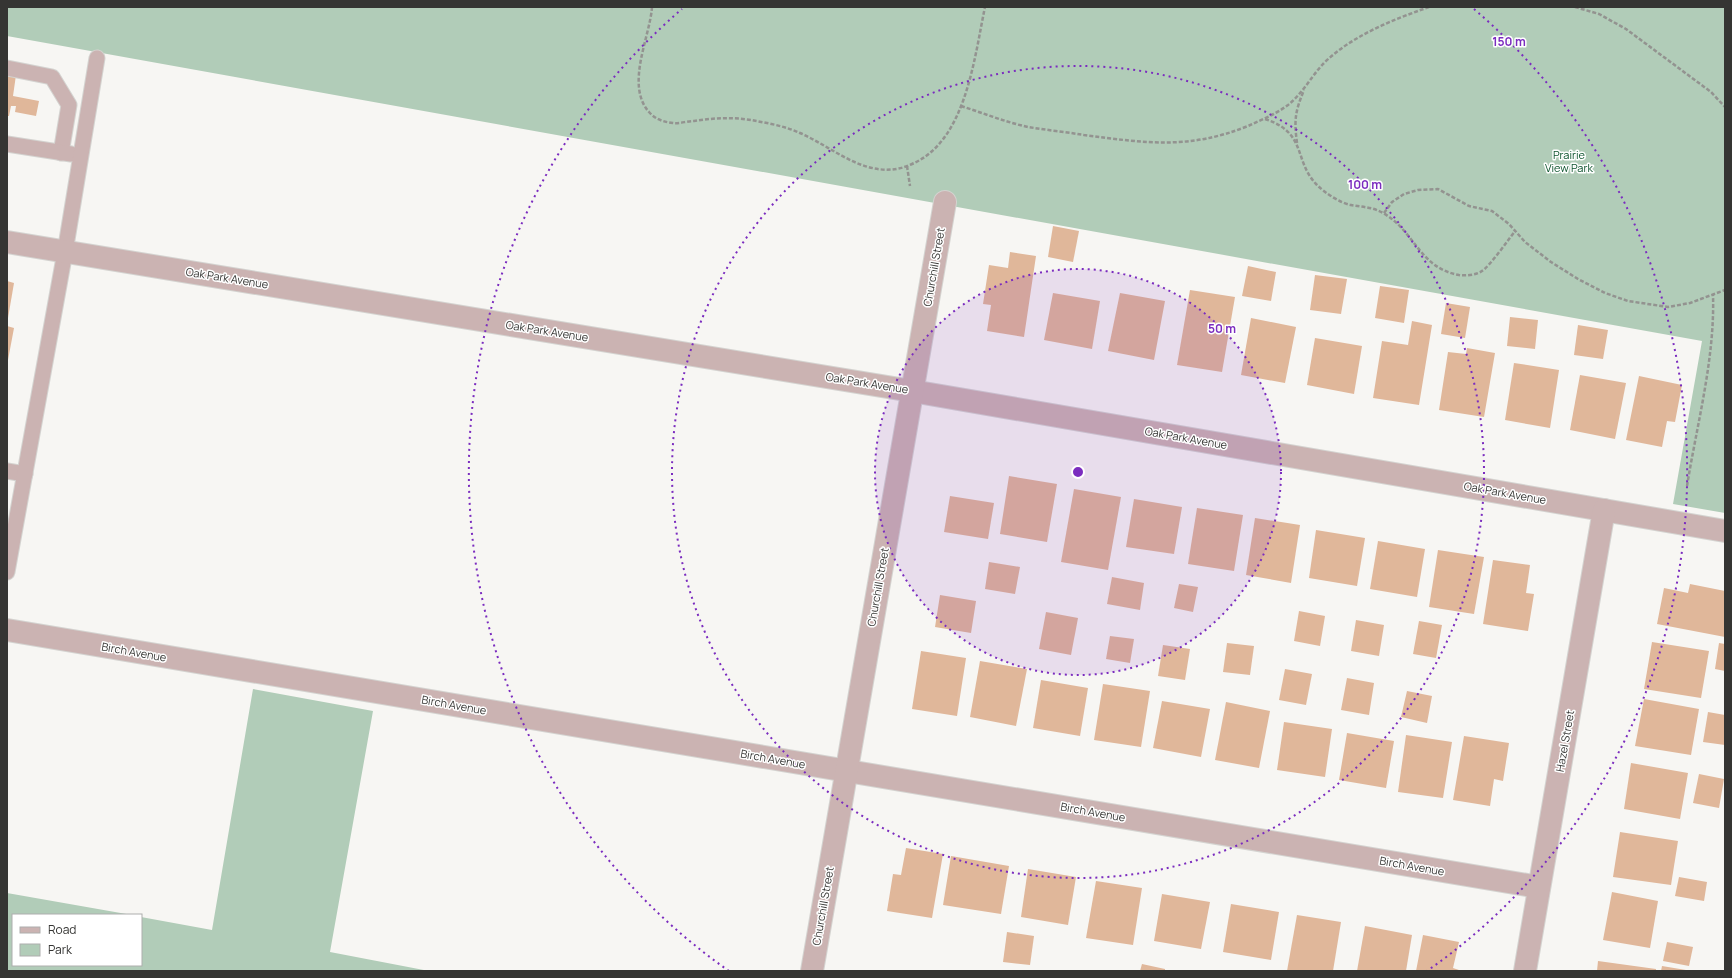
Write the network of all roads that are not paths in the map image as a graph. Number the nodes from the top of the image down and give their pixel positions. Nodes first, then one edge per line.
1 (97, 58) dead end
2 (7, 68) edge
3 (7, 144) edge
4 (61, 153) junction
5 (81, 156) junction
6 (945, 202) dead end
7 (7, 242) edge
8 (65, 252) junction
9 (912, 391) junction
10 (7, 471) edge
11 (24, 474) junction
12 (1604, 510) junction
13 (1725, 531) edge
14 (7, 572) edge
15 (7, 630) edge
16 (847, 771) junction
17 (1539, 887) junction
18 (812, 971) edge
19 (1525, 971) edge

1 - 5 lane
2 - 4 lane
3 - 4 lane
4 - 5 lane
5 - 8 lane
6 - 9 street, Churchill Street
7 - 8 street, Oak Park Avenue
8 - 9 street, Oak Park Avenue
8 - 11 lane
9 - 12 street, Oak Park Avenue
9 - 16 street, Churchill Street
10 - 11 lane
11 - 14 lane
12 - 13 street, Oak Park Avenue
12 - 17 street, Hazel Street
15 - 16 street, Birch Avenue
16 - 17 street, Birch Avenue
16 - 18 street, Churchill Street
17 - 19 street, Hazel Street

